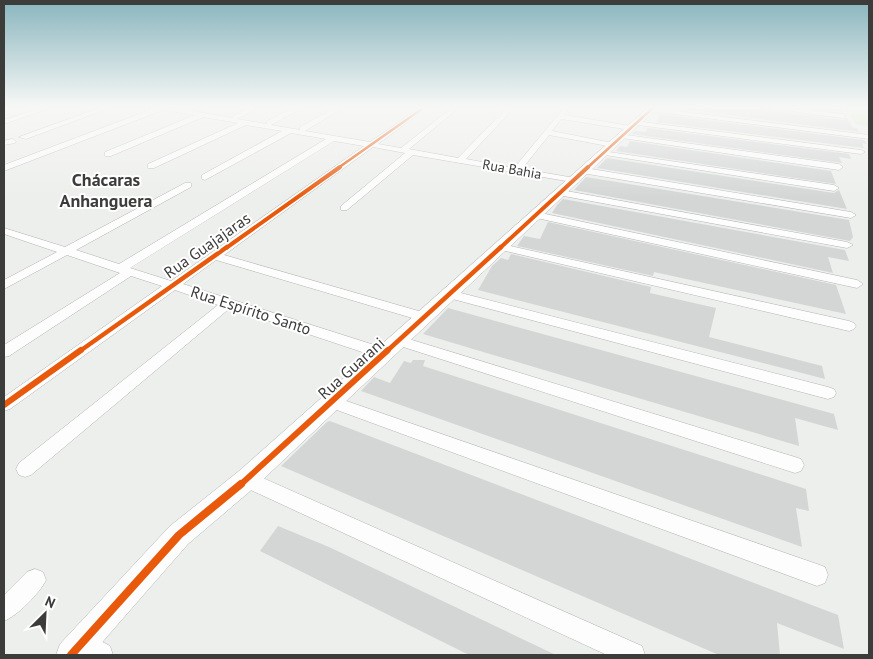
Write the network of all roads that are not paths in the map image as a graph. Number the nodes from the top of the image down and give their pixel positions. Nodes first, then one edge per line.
1 (86, 137) edge
2 (149, 137) edge
3 (214, 137) edge
4 (278, 137) edge
5 (326, 137) edge
6 (381, 137) edge
7 (422, 137) edge
8 (483, 137) edge
9 (545, 137) edge
10 (623, 137) edge
11 (658, 137) edge
12 (675, 137) edge
13 (709, 137) edge
14 (333, 138) junction
15 (371, 144) junction
16 (407, 150) junction
17 (861, 152) dead end
18 (108, 154) dead end
19 (460, 160) junction
20 (151, 166) dead end
21 (839, 166) dead end
22 (4, 168) edge
23 (517, 170) junction
24 (205, 176) dead end
25 (574, 181) junction
26 (188, 185) dead end
27 (834, 188) dead end
28 (344, 208) dead end
29 (536, 215) junction
30 (851, 215) dead end
31 (4, 231) edge
32 (847, 245) dead end
33 (501, 247) junction
34 (66, 251) junction
35 (214, 256) junction
36 (126, 270) junction
37 (857, 284) dead end
38 (4, 285) edge
39 (173, 285) junction
40 (450, 294) junction
41 (228, 302) junction
42 (424, 317) junction
43 (849, 326) dead end
44 (392, 348) junction
45 (4, 352) edge
46 (828, 393) dead end
47 (332, 402) junction
48 (4, 404) edge
49 (795, 465) dead end
50 (25, 469) dead end
51 (247, 479) junction
52 (817, 575) dead end
53 (35, 580) dead end
54 (4, 610) edge
55 (85, 651) edge
56 (633, 655) edge

1 - 22 street
2 - 18 street
3 - 20 street
4 - 24 street
5 - 14 street, Rua Bahia
6 - 15 street, Rua Guajajaras
7 - 16 street
8 - 19 street
9 - 23 street
10 - 25 street, Rua Guarani
11 - 27 street
12 - 21 street
13 - 17 street
14 - 15 street, Rua Bahia
14 - 36 street
15 - 16 street, Rua Bahia
15 - 35 street, Rua Guajajaras
16 - 19 street, Rua Bahia
16 - 28 street
19 - 23 street, Rua Bahia
23 - 25 street, Rua Bahia
25 - 29 street, Rua Guarani
25 - 30 street
25 - 32 street
26 - 34 street
29 - 33 street, Rua Guarani
29 - 37 street
31 - 34 street, Rua Espírito Santo
33 - 40 street, Rua Guarani
33 - 43 street
34 - 36 street, Rua Espírito Santo
34 - 38 street
35 - 39 street, Rua Guajajaras
35 - 42 street
36 - 39 street, Rua Espírito Santo
36 - 45 street
39 - 41 street, Rua Espírito Santo
39 - 48 street, Rua Guajajaras
40 - 42 street, Rua Guarani
40 - 46 street
41 - 44 street, Rua Espírito Santo
41 - 50 street
42 - 44 street, Rua Guarani
44 - 47 street, Rua Guarani
44 - 49 street, Rua Espírito Santo
47 - 51 street, Rua Guarani
47 - 52 street
51 - 55 street, Rua Guarani
51 - 56 street
53 - 54 street

